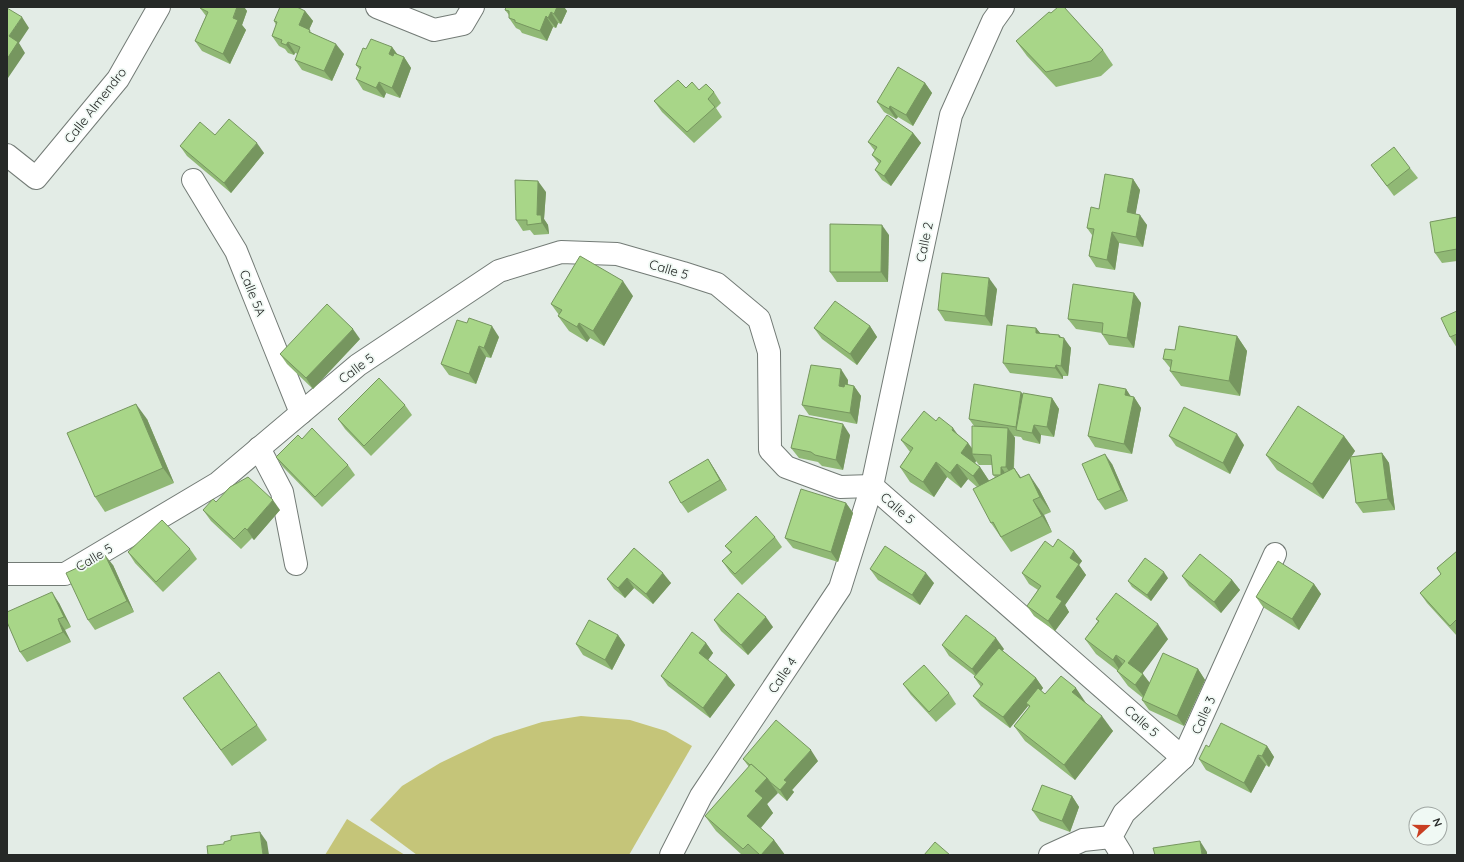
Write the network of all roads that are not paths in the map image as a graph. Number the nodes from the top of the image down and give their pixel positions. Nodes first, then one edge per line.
1 (160, 7) edge
2 (377, 7) edge
3 (473, 7) edge
4 (1003, 7) edge
5 (7, 155) edge
6 (193, 180) dead end
7 (301, 413) junction
8 (259, 448) junction
9 (872, 486) junction
10 (1275, 554) dead end
11 (296, 564) dead end
12 (7, 574) edge
13 (1183, 758) junction
14 (1111, 837) junction
15 (672, 855) edge
16 (1050, 855) edge
17 (1122, 855) edge

1 - 5 street, Calle Almendro
2 - 3 street
4 - 9 street, Calle 2
6 - 7 street, Calle 5A
7 - 8 street, Calle 5
7 - 9 street, Calle 5
8 - 11 street
8 - 12 street, Calle 5
9 - 13 street, Calle 5
9 - 15 street, Calle 4
10 - 13 street, Calle 3
13 - 14 street, Calle 3
14 - 16 street
14 - 17 street

